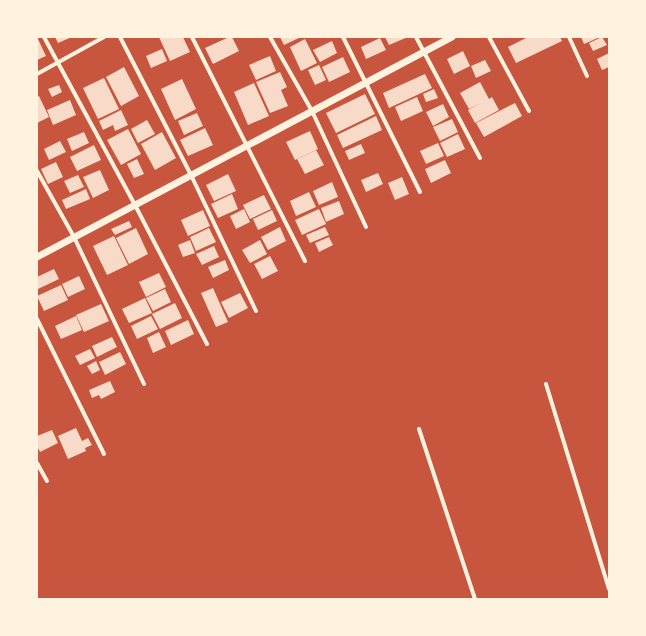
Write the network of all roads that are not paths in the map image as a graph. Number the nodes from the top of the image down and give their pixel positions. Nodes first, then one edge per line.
1 (44, 37) edge
2 (104, 37) edge
3 (120, 37) edge
4 (192, 37) edge
5 (270, 37) edge
6 (343, 37) edge
7 (416, 37) edge
8 (452, 37) edge
9 (489, 37) edge
10 (569, 37) edge
11 (424, 53) junction
12 (58, 63) junction
13 (37, 74) edge
14 (587, 76) dead end
15 (367, 82) junction
16 (312, 111) junction
17 (529, 111) dead end
18 (247, 147) junction
19 (480, 158) dead end
20 (37, 171) edge
21 (191, 175) junction
22 (420, 192) dead end
23 (135, 205) junction
24 (366, 227) dead end
25 (74, 237) junction
26 (37, 257) edge
27 (304, 260) dead end
28 (256, 311) dead end
29 (37, 318) edge
30 (207, 344) dead end
31 (144, 384) dead end
32 (546, 384) dead end
33 (419, 429) dead end
34 (104, 454) dead end
35 (37, 464) edge
36 (46, 481) dead end
37 (609, 589) edge
38 (475, 599) edge

1 - 12 street
2 - 12 street
3 - 21 street
4 - 18 street
5 - 16 street
6 - 15 street
7 - 11 street
8 - 11 street
9 - 17 street
10 - 14 street
11 - 15 street
11 - 19 street
12 - 13 street
12 - 23 street
15 - 16 street
15 - 22 street
16 - 18 street
16 - 24 street
18 - 21 street
18 - 27 street
20 - 25 street
21 - 23 street
21 - 28 street
23 - 25 street
23 - 30 street
25 - 26 street
25 - 31 street
29 - 34 street
32 - 37 street
33 - 38 street
35 - 36 street

